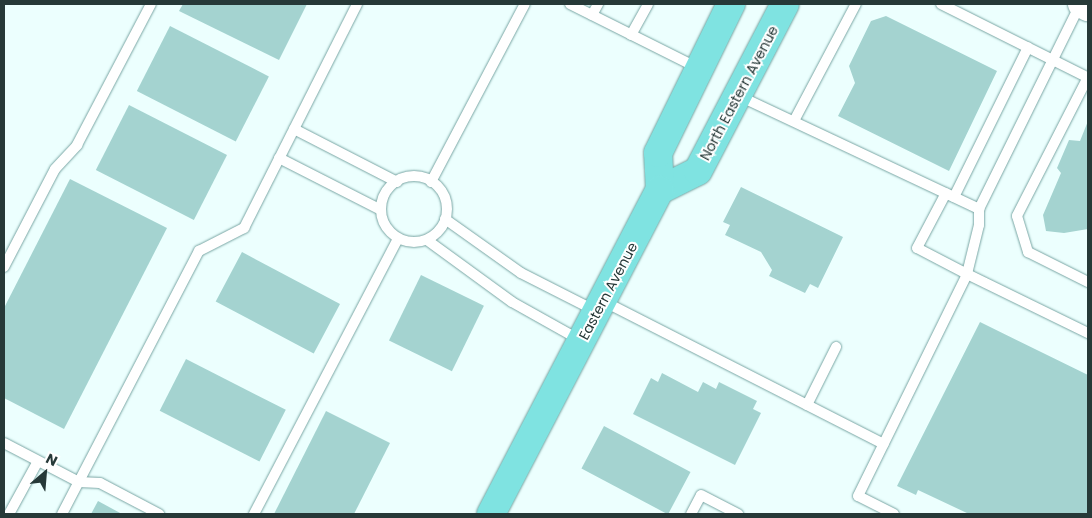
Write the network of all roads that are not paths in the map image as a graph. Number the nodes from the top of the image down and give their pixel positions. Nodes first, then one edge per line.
1 (150, 4) edge
2 (357, 4) edge
3 (525, 4) edge
4 (570, 4) edge
5 (598, 4) edge
6 (648, 4) edge
7 (730, 4) edge
8 (785, 4) edge
9 (856, 4) edge
10 (941, 4) edge
11 (1081, 4) edge
12 (1088, 7) edge
13 (592, 15) junction
14 (631, 35) junction
15 (1028, 47) junction
16 (1053, 59) junction
17 (698, 68) junction
18 (1088, 77) edge
19 (737, 95) junction
20 (795, 119) junction
21 (294, 128) junction
22 (279, 158) junction
23 (397, 182) junction
24 (431, 182) junction
25 (660, 190) junction
26 (950, 195) junction
27 (979, 209) junction
28 (381, 210) junction
29 (445, 219) junction
30 (398, 238) junction
31 (426, 240) junction
32 (4, 266) edge
33 (967, 274) junction
34 (1088, 282) edge
35 (599, 306) junction
36 (1088, 333) edge
37 (581, 341) junction
38 (836, 347) dead end
39 (807, 405) junction
40 (4, 443) edge
41 (884, 444) junction
42 (38, 461) junction
43 (79, 482) junction
44 (496, 512) edge
45 (9, 514) edge
46 (62, 514) edge
47 (158, 514) edge
48 (254, 514) edge
49 (692, 514) edge
50 (738, 514) edge
51 (894, 514) edge

1 - 32 lane
2 - 21 lane
3 - 24 lane
4 - 13 lane
5 - 13 lane
6 - 14 lane
7 - 17 main road
8 - 19 main road, North Eastern Avenue
9 - 20 lane
10 - 15 lane
11 - 12 main road
11 - 16 lane
13 - 14 lane
14 - 17 lane
15 - 16 lane
15 - 26 lane
16 - 18 lane
16 - 27 lane
17 - 25 main road
18 - 34 lane
19 - 20 lane
19 - 25 main road, North Eastern Avenue
20 - 26 lane
21 - 22 lane
21 - 23 lane
22 - 28 lane
22 - 43 lane
23 - 24 lane
23 - 28 lane
24 - 29 lane
25 - 35 main road, Eastern Avenue
26 - 27 lane
26 - 33 lane
27 - 33 lane
28 - 30 lane
29 - 31 lane
29 - 35 lane
30 - 31 lane
30 - 48 lane
31 - 37 lane
33 - 36 lane
33 - 41 lane
35 - 37 main road, Eastern Avenue
35 - 39 lane
37 - 44 main road, Eastern Avenue
38 - 39 lane
39 - 41 lane
40 - 42 lane
41 - 51 lane
42 - 43 lane
42 - 45 lane
43 - 46 lane
43 - 47 lane
49 - 50 lane

